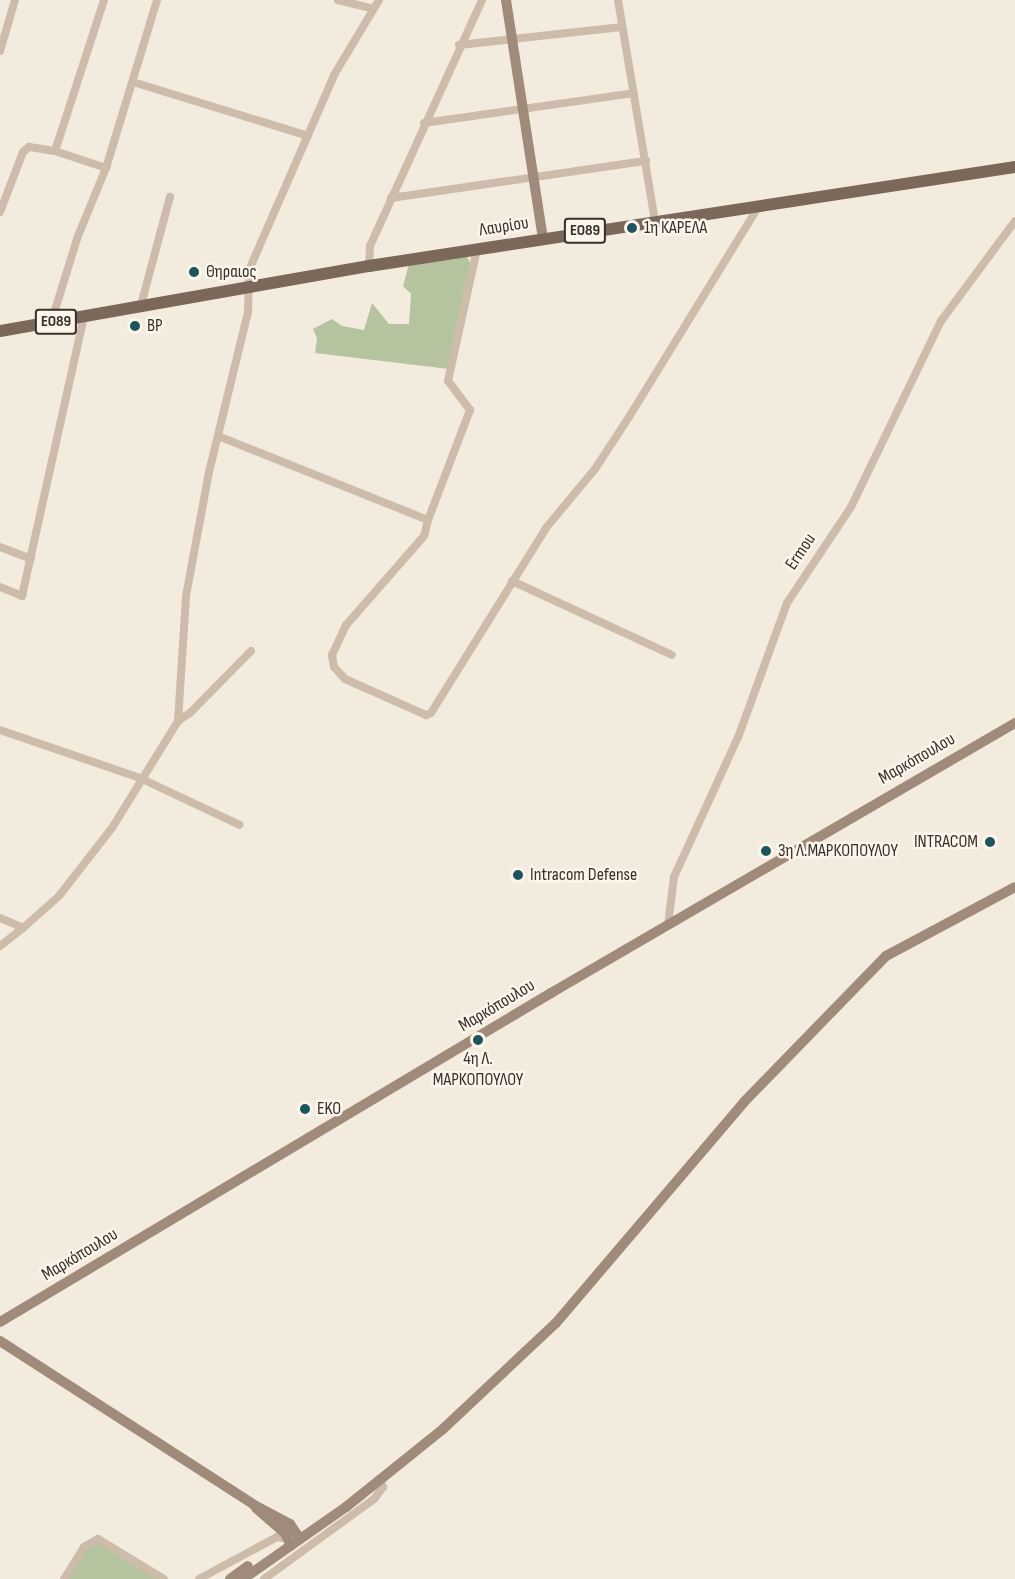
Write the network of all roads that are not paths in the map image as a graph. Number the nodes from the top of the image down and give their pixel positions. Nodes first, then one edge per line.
1 (15, 0) edge
2 (104, 0) edge
3 (157, 0) edge
4 (338, 0) edge
5 (379, 0) edge
6 (482, 0) edge
7 (506, 0) edge
8 (618, 0) edge
9 (373, 9) junction
10 (622, 27) junction
11 (512, 39) junction
12 (459, 45) junction
13 (0, 51) edge
14 (133, 82) junction
15 (634, 93) junction
16 (523, 108) junction
17 (424, 123) junction
18 (308, 136) junction
19 (55, 151) junction
20 (646, 161) junction
21 (1015, 167) edge
22 (106, 168) junction
23 (533, 177) junction
24 (170, 197) dead end
25 (391, 198) junction
26 (760, 205) junction
27 (0, 212) edge
28 (655, 221) junction
29 (1015, 221) edge
30 (543, 238) junction
31 (477, 249) junction
32 (369, 266) junction
33 (247, 286) junction
34 (141, 305) junction
35 (84, 316) junction
36 (51, 323) junction
37 (0, 331) edge
38 (218, 436) junction
39 (428, 520) junction
40 (0, 547) edge
41 (31, 559) junction
42 (512, 581) junction
43 (0, 587) edge
44 (251, 651) dead end
45 (672, 655) dead end
46 (178, 721) junction
47 (1015, 723) edge
48 (0, 730) edge
49 (140, 778) junction
50 (240, 825) dead end
51 (1015, 887) edge
52 (0, 918) edge
53 (668, 925) junction
54 (23, 928) junction
55 (0, 946) edge
56 (0, 1322) edge
57 (0, 1341) edge
58 (379, 1479) junction
59 (294, 1539) junction
60 (64, 1579) edge
61 (164, 1579) edge
62 (199, 1579) edge
63 (230, 1579) edge
64 (243, 1579) edge
65 (264, 1579) edge

1 - 13 street
2 - 19 street
3 - 14 street
4 - 9 street
5 - 9 street
6 - 12 street
7 - 11 street
8 - 10 street
9 - 18 street
10 - 11 street
10 - 15 street
11 - 12 street
11 - 16 street
12 - 17 street
14 - 18 street
14 - 22 street
15 - 16 street
15 - 20 street
16 - 17 street
16 - 23 street
17 - 25 street
18 - 33 street
19 - 22 street
19 - 27 street
20 - 23 street
20 - 28 street
21 - 26 main road, Λαυρίου / ΕΟ89
22 - 36 street
23 - 25 street
23 - 30 street
24 - 34 street
25 - 32 street
26 - 28 main road, Λαυρίου / ΕΟ89
26 - 42 street
28 - 30 main road, Λαυρίου / ΕΟ89
29 - 53 street, Ermou
30 - 31 main road, Λαυρίου / ΕΟ89
31 - 32 main road, Λαυρίου / ΕΟ89
31 - 39 street
32 - 33 main road, Λαυρίου / ΕΟ89
33 - 34 main road, Λαυρίου / ΕΟ89
33 - 38 street
34 - 35 main road, Λαυρίου / ΕΟ89
35 - 36 main road, Λαυρίου / ΕΟ89
35 - 41 street
36 - 37 main road, Λαυρίου / ΕΟ89
38 - 39 street
38 - 46 street
39 - 42 street
40 - 41 street
41 - 43 street
42 - 45 street
44 - 46 street
46 - 49 street
47 - 53 street, Μαρκόπουλου
48 - 49 street
49 - 50 street
49 - 54 street
51 - 58 street
52 - 54 street
53 - 56 street, Μαρκόπουλου
54 - 55 street
57 - 59 street
58 - 59 street
58 - 65 street
59 - 62 street
59 - 63 street
59 - 64 street
60 - 61 street

